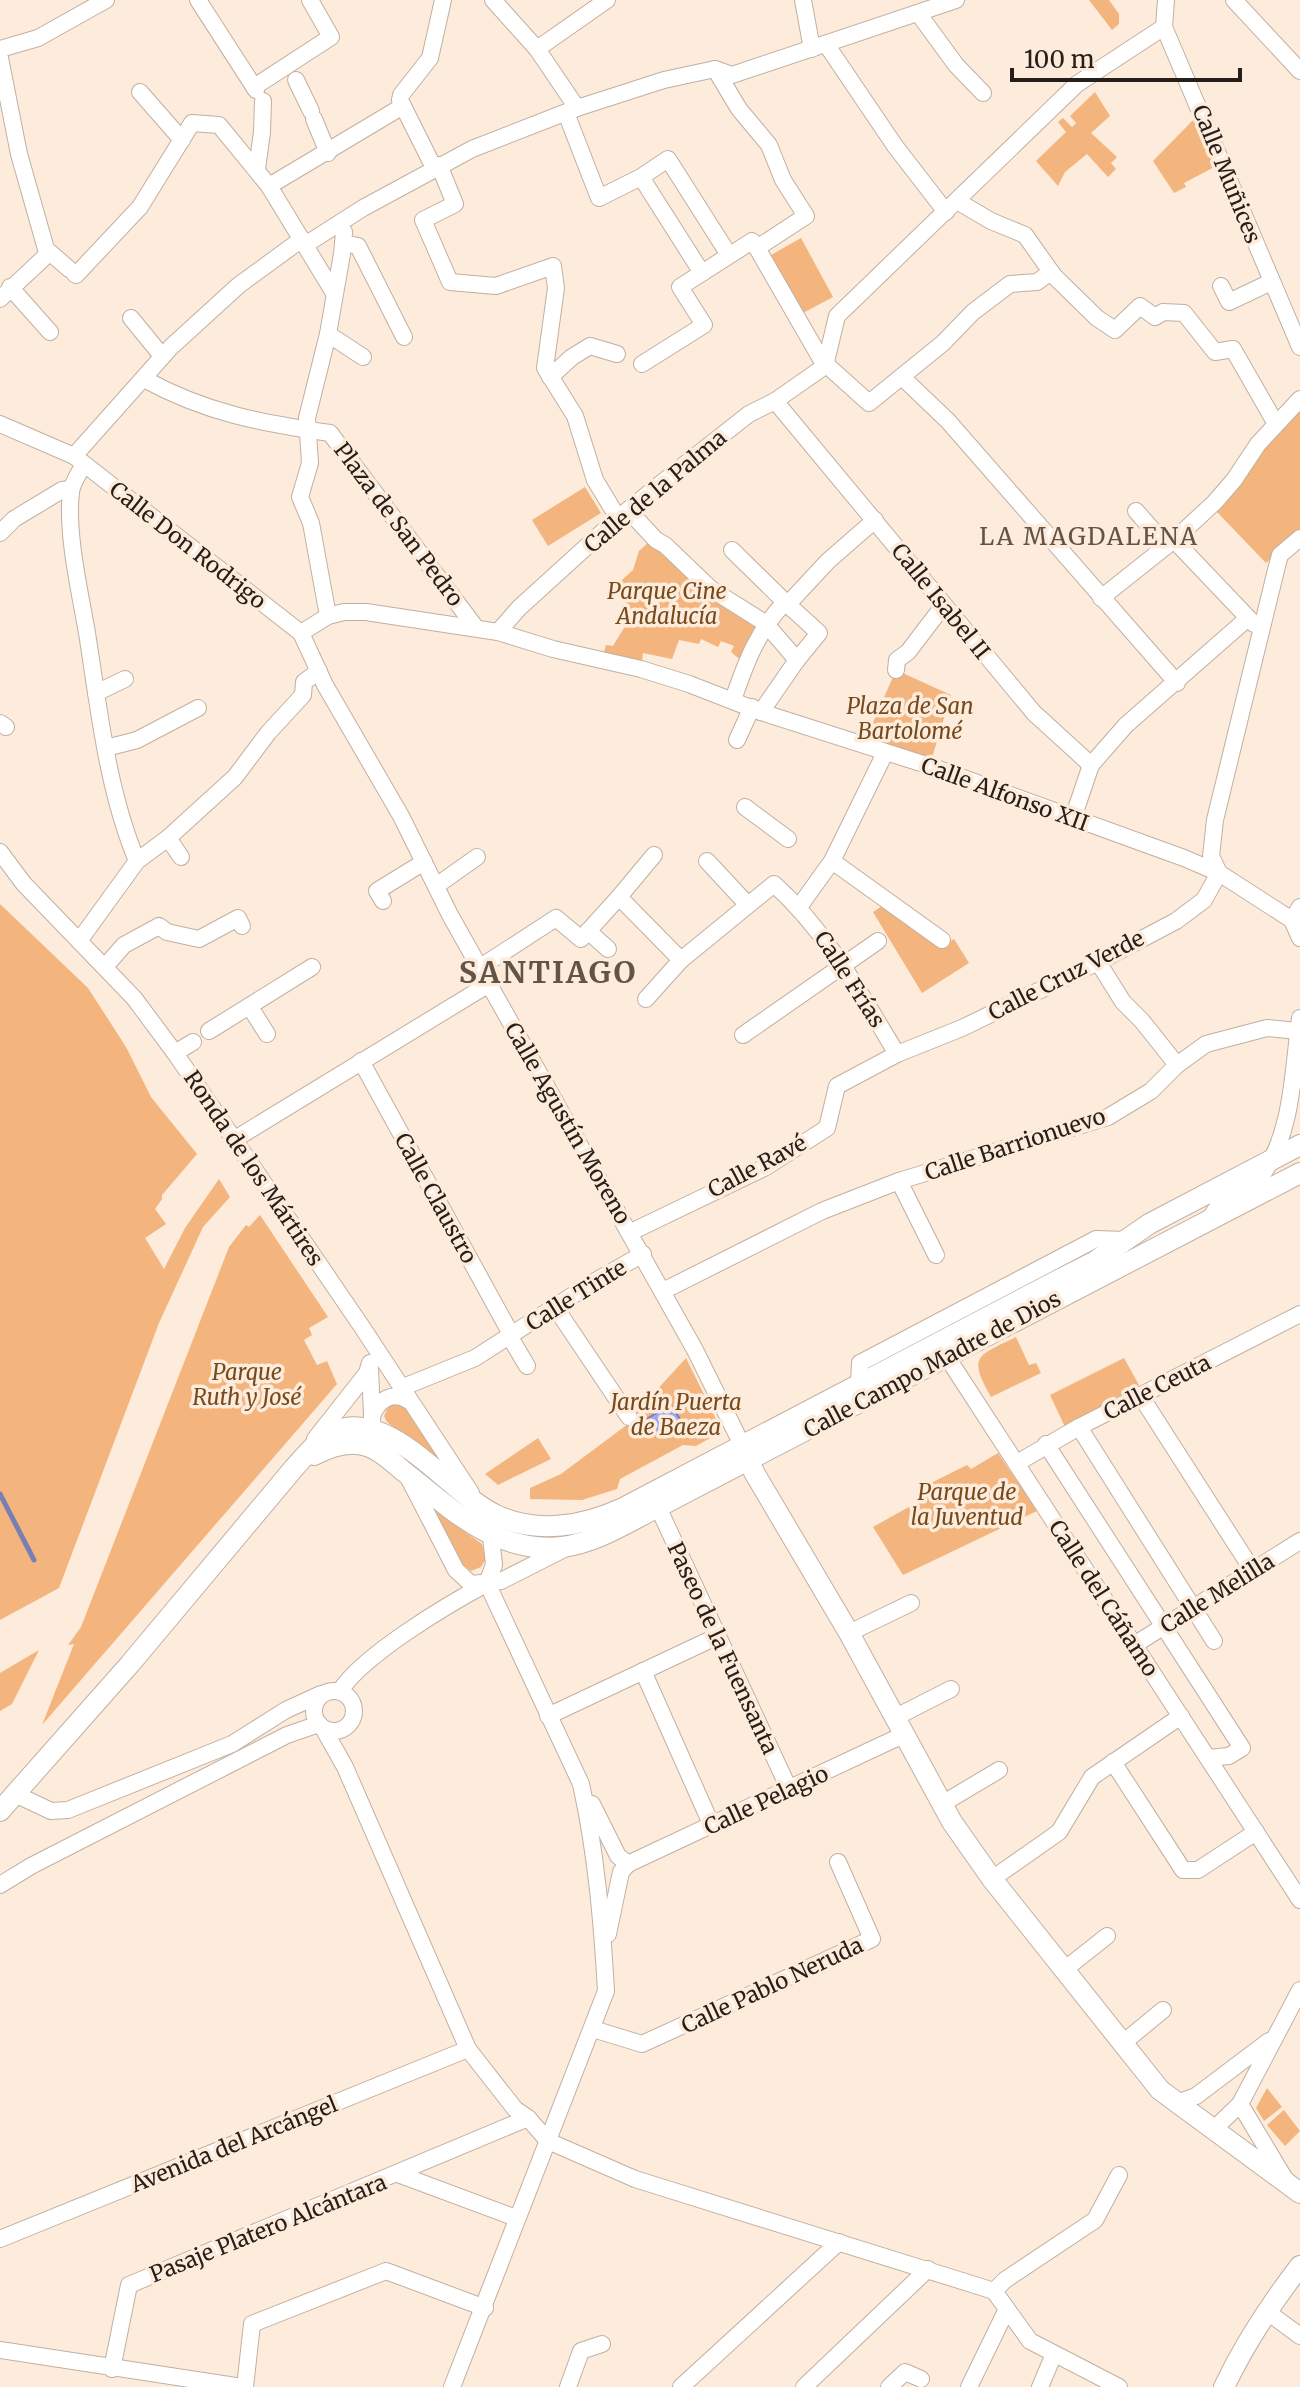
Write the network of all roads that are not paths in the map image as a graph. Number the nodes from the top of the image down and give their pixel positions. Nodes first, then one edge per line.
1 (198, 0) edge
2 (310, 0) edge
3 (443, 0) edge
4 (493, 0) edge
5 (607, 0) edge
6 (803, 0) edge
7 (894, 0) edge
8 (956, 0) edge
9 (1166, 0) edge
10 (1234, 0) edge
11 (97, 2) edge
12 (910, 15) junction
13 (1164, 27) junction
14 (819, 46) junction
15 (0, 49) edge
16 (537, 49) junction
17 (0, 58) edge
18 (715, 69) junction
19 (1300, 71) edge
20 (290, 72) junction
21 (140, 92) dead end
22 (258, 93) junction
23 (983, 93) dead end
24 (403, 106) junction
25 (571, 110) junction
26 (182, 140) junction
27 (328, 153) junction
28 (436, 167) junction
29 (257, 169) junction
30 (641, 177) junction
31 (269, 186) junction
32 (951, 206) junction
33 (339, 224) junction
34 (304, 242) junction
35 (343, 243) junction
36 (757, 248) junction
37 (49, 253) junction
38 (733, 253) junction
39 (1051, 272) junction
40 (700, 274) junction
41 (1271, 282) junction
42 (1221, 286) dead end
43 (5, 293) edge
44 (334, 293) junction
45 (131, 318) dead end
46 (50, 332) dead end
47 (328, 334) junction
48 (404, 337) dead end
49 (1300, 347) edge
50 (617, 354) dead end
51 (162, 356) junction
52 (363, 357) dead end
53 (642, 364) dead end
54 (825, 366) junction
55 (550, 377) junction
56 (903, 378) junction
57 (144, 379) junction
58 (1300, 399) edge
59 (775, 401) junction
60 (0, 424) edge
61 (1276, 424) junction
62 (309, 430) junction
63 (79, 460) junction
64 (71, 489) junction
65 (1136, 511) dead end
66 (623, 514) junction
67 (875, 520) junction
68 (0, 533) edge
69 (1300, 538) edge
70 (1170, 542) junction
71 (732, 550) dead end
72 (1101, 598) junction
73 (786, 603) junction
74 (943, 606) junction
75 (328, 616) junction
76 (765, 623) junction
77 (1254, 624) junction
78 (476, 628) junction
79 (498, 632) junction
80 (301, 633) junction
81 (797, 660) junction
82 (896, 670) dead end
83 (319, 671) junction
84 (125, 679) dead end
85 (1177, 683) junction
86 (96, 693) junction
87 (733, 700) junction
88 (198, 708) dead end
89 (757, 710) junction
90 (737, 740) dead end
91 (106, 748) junction
92 (885, 753) junction
93 (1091, 765) junction
94 (745, 807) dead end
95 (1073, 818) junction
96 (168, 838) junction
97 (788, 839) dead end
98 (0, 852) edge
99 (654, 855) dead end
100 (181, 857) dead end
101 (477, 857) dead end
102 (137, 861) junction
103 (707, 861) dead end
104 (832, 861) junction
105 (424, 862) junction
106 (1219, 873) junction
107 (436, 886) junction
108 (619, 897) junction
109 (383, 901) dead end
110 (747, 904) junction
111 (799, 907) junction
112 (1296, 913) edge
113 (242, 926) dead end
114 (588, 931) junction
115 (1300, 938) edge
116 (942, 940) dead end
117 (79, 941) junction
118 (878, 941) dead end
119 (608, 949) dead end
120 (681, 960) junction
121 (110, 961) dead end
122 (1098, 962) junction
123 (843, 964) junction
124 (312, 967) dead end
125 (479, 968) junction
126 (489, 984) junction
127 (646, 999) dead end
128 (250, 1007) junction
129 (1299, 1025) edge
130 (209, 1031) dead end
131 (267, 1034) dead end
132 (743, 1035) dead end
133 (193, 1042) dead end
134 (175, 1053) junction
135 (897, 1054) junction
136 (361, 1061) junction
137 (1177, 1065) junction
138 (1288, 1101) junction
139 (1300, 1121) edge
140 (235, 1139) junction
141 (1300, 1145) edge
142 (1264, 1167) junction
143 (1297, 1177) edge
144 (899, 1181) junction
145 (1210, 1218) junction
146 (631, 1232) junction
147 (643, 1254) junction
148 (936, 1255) dead end
149 (663, 1291) junction
150 (555, 1307) junction
151 (1300, 1314) edge
152 (362, 1327) junction
153 (511, 1336) junction
154 (947, 1357) junction
155 (370, 1363) junction
156 (527, 1366) dead end
157 (405, 1394) junction
158 (1140, 1395) junction
159 (629, 1417) dead end
160 (372, 1423) junction
161 (1079, 1427) junction
162 (1046, 1444) junction
163 (377, 1450) junction
164 (745, 1453) junction
165 (1017, 1463) junction
166 (294, 1468) junction
167 (405, 1473) junction
168 (480, 1506) junction
169 (658, 1507) junction
170 (492, 1536) junction
171 (1300, 1541) edge
172 (571, 1545) junction
173 (1253, 1571) junction
174 (487, 1583) junction
175 (911, 1603) dead end
176 (1194, 1609) junction
177 (845, 1626) junction
178 (1164, 1626) junction
179 (718, 1636) junction
180 (1214, 1641) dead end
181 (1134, 1645) junction
182 (643, 1671) junction
183 (951, 1689) dead end
184 (340, 1691) junction
185 (321, 1694) junction
186 (548, 1716) junction
187 (1181, 1716) junction
188 (321, 1726) junction
189 (898, 1726) junction
190 (346, 1727) junction
191 (1257, 1737) dead end
192 (1242, 1748) junction
193 (1208, 1758) junction
194 (1113, 1762) junction
195 (345, 1767) junction
196 (999, 1770) dead end
197 (581, 1784) junction
198 (789, 1789) junction
199 (5, 1804) edge
200 (942, 1804) junction
201 (712, 1826) junction
202 (1256, 1832) junction
203 (838, 1862) dead end
204 (628, 1864) junction
205 (992, 1879) junction
206 (0, 1885) edge
207 (1300, 1900) edge
208 (1107, 1936) dead end
209 (604, 1956) junction
210 (1064, 1970) junction
211 (1300, 1990) edge
212 (1163, 2010) dead end
213 (593, 2029) junction
214 (1274, 2038) junction
215 (1124, 2042) junction
216 (468, 2049) junction
217 (1177, 2103) junction
218 (1240, 2104) junction
219 (528, 2118) junction
220 (1213, 2130) junction
221 (548, 2141) junction
222 (398, 2174) junction
223 (1119, 2175) dead end
224 (1294, 2189) edge
225 (516, 2218) junction
226 (0, 2239) edge
227 (839, 2242) junction
228 (1300, 2266) edge
229 (928, 2269) junction
230 (994, 2291) junction
231 (485, 2308) junction
232 (1007, 2309) junction
233 (1266, 2311) junction
234 (1300, 2336) edge
235 (602, 2344) dead end
236 (0, 2350) edge
237 (1054, 2354) junction
238 (112, 2369) junction
239 (921, 2379) dead end
240 (244, 2387) edge
241 (452, 2387) edge
242 (568, 2387) edge
243 (681, 2387) edge
244 (804, 2387) edge
245 (889, 2387) edge
246 (969, 2387) edge
247 (1040, 2387) edge
248 (1119, 2387) edge
249 (1224, 2387) edge

1 - 22 street
2 - 20 street
3 - 24 street
4 - 16 street
5 - 16 street
6 - 14 street
7 - 12 street
8 - 12 street
9 - 13 street, Calle Muñices
10 - 19 street
11 - 15 street
12 - 14 street
12 - 23 street
13 - 32 street
13 - 41 street, Calle Muñices
14 - 18 street
14 - 32 street
16 - 25 street
17 - 37 street
18 - 25 street
18 - 36 street
20 - 22 street
20 - 27 street
21 - 26 street
22 - 29 street
24 - 27 street
24 - 28 street
25 - 28 street
25 - 30 street
26 - 29 street
26 - 37 street
27 - 31 street
28 - 33 street
28 - 55 street
29 - 31 street
30 - 38 street
30 - 40 street
31 - 34 street
32 - 39 street
32 - 54 street
33 - 34 street
33 - 35 street
34 - 44 street
34 - 51 street
35 - 44 street
35 - 48 street
36 - 38 street
36 - 54 street
37 - 43 street
38 - 40 street
39 - 56 street
39 - 61 street
40 - 53 street
41 - 42 street
41 - 49 street, Calle Muñices
43 - 46 street
44 - 47 street
45 - 51 street
47 - 52 street
47 - 62 street
50 - 55 street
51 - 57 street
54 - 56 street
54 - 59 street, Calle de la Palma
55 - 66 street
56 - 72 street
57 - 62 street
57 - 63 street
58 - 61 street
59 - 66 street, Calle de la Palma
59 - 67 street, Calle Isabel II
60 - 63 street, Calle Don Rodrigo
61 - 70 street
62 - 75 street, Plaza de San Pedro
62 - 78 street, Plaza de San Pedro
63 - 64 street
63 - 80 street, Calle Don Rodrigo
64 - 68 street
64 - 86 street
65 - 70 street
66 - 76 street
66 - 79 street, Calle de la Palma
67 - 73 street
67 - 74 street, Calle Isabel II
69 - 77 street
70 - 72 street
70 - 77 street
71 - 73 street
72 - 85 street
73 - 76 street
73 - 81 street
74 - 82 street
74 - 93 street, Calle Isabel II
75 - 78 street, Plaza de San Pedro
75 - 80 street, Plaza de San Pedro
76 - 81 street
76 - 87 street
77 - 85 street
77 - 106 street
78 - 79 street, Calle Alfonso XII
79 - 87 street, Calle Alfonso XII
80 - 83 street, Calle Agustín Moreno
81 - 89 street
83 - 96 street
83 - 105 street, Calle Agustín Moreno
84 - 86 street
85 - 93 street
86 - 91 street
87 - 89 street, Calle Alfonso XII
88 - 91 street
89 - 90 street
89 - 92 street, Calle Alfonso XII
91 - 102 street
92 - 95 street, Calle Alfonso XII
92 - 104 street
93 - 95 street
94 - 97 street
95 - 106 street, Calle Alfonso XII
96 - 100 street
96 - 102 street
98 - 117 street, Ronda de los Mártires
99 - 108 street
101 - 107 street
102 - 117 street
103 - 110 street
104 - 111 street
104 - 116 street
105 - 107 street, Calle Agustín Moreno
105 - 109 street
106 - 112 street, Calle Alfonso XII
106 - 122 street, Calle Cruz Verde
107 - 125 street, Calle Agustín Moreno
108 - 114 street
108 - 120 street
110 - 111 street, Calle Frías
110 - 120 street
111 - 123 street, Calle Frías
112 - 115 street
113 - 121 street
114 - 119 street
114 - 125 street
117 - 134 street, Ronda de los Mártires
118 - 123 street
120 - 127 street
122 - 135 street, Calle Cruz Verde
122 - 137 street
123 - 132 street
123 - 135 street, Calle Frías
124 - 128 street
125 - 126 street, Calle Agustín Moreno
126 - 136 street
126 - 146 street, Calle Agustín Moreno
128 - 130 street
128 - 131 street
129 - 137 street, Calle Barrionuevo
129 - 138 street
133 - 134 street
134 - 140 street, Ronda de los Mártires
135 - 146 street, Calle Ravé
136 - 140 street
136 - 153 street, Calle Claustro
137 - 144 street, Calle Barrionuevo
138 - 139 street
138 - 142 street
140 - 152 street, Ronda de los Mártires
141 - 142 main road, Calle Campo Madre de Dios
142 - 143 street, Calle Campo Madre de Dios
142 - 145 street
142 - 164 main road, Calle Campo Madre de Dios
143 - 145 main road, Calle Campo Madre de Dios
144 - 148 street, Calle Barrionuevo
144 - 149 street, Calle Barrionuevo
145 - 154 main road, Calle Campo Madre de Dios
146 - 147 street, Calle Agustín Moreno
147 - 149 street, Calle Agustín Moreno
147 - 150 street, Calle Tinte
149 - 164 street, Calle Agustín Moreno
150 - 153 street, Calle Tinte
150 - 159 street
151 - 158 street, Calle Ceuta
152 - 155 street
152 - 157 street, Ronda de los Mártires
153 - 156 street, Calle Tinte
153 - 157 street, Calle Tinte
154 - 164 main road, Calle Campo Madre de Dios
154 - 165 street, Calle del Cáñamo
155 - 160 street
155 - 166 street
157 - 160 street, Calle Tinte
157 - 168 street, Ronda de los Mártires
158 - 161 street, Calle Ceuta
158 - 173 street
160 - 163 street
160 - 166 main road
160 - 168 main road, Calle Campo Madre de Dios
161 - 162 street, Calle Ceuta
161 - 176 street
162 - 165 street, Calle Ceuta
162 - 178 street, Calle del Cáñamo
163 - 166 main road
163 - 167 main road, Calle Campo Madre de Dios
164 - 168 main road, Calle Campo Madre de Dios
164 - 169 main road, Calle Campo Madre de Dios
164 - 177 main road
165 - 181 street, Calle del Cáñamo
166 - 199 main road
167 - 170 main road, Calle Campo Madre de Dios
167 - 174 street
168 - 170 street, Ronda de los Mártires
169 - 172 main road, Calle Campo Madre de Dios
169 - 179 street, Paseo de la Fuensanta
170 - 172 main road, Calle Campo Madre de Dios
170 - 174 street
171 - 173 street, Calle Melilla
172 - 174 street, Calle Campo Madre de Dios
173 - 176 street, Calle Melilla
174 - 184 street, Calle Campo Madre de Dios
174 - 186 street
175 - 177 street
176 - 178 street, Calle Melilla
176 - 180 street
177 - 189 main road
178 - 181 street, Calle Melilla
178 - 192 street, Calle del Cáñamo
179 - 182 street
179 - 198 street, Paseo de la Fuensanta
181 - 187 street, Calle del Cáñamo
182 - 186 street
182 - 201 street
183 - 189 street, Calle Pelagio
184 - 185 street
184 - 190 street
185 - 188 street
185 - 199 street
186 - 197 street
187 - 193 street, Calle del Cáñamo
187 - 194 street
188 - 190 street
188 - 195 street
188 - 206 street
189 - 198 street, Calle Pelagio
189 - 200 main road
190 - 195 street
191 - 192 street
192 - 193 street
193 - 202 street, Calle del Cáñamo
194 - 202 street
194 - 205 street
195 - 216 street
196 - 200 street
197 - 204 street
197 - 209 street
198 - 201 street, Calle Pelagio
200 - 205 main road
201 - 204 street, Calle Pelagio
202 - 207 street, Calle del Cáñamo
203 - 213 street, Calle Pablo Neruda
204 - 209 street
205 - 210 main road
208 - 210 street
209 - 213 street
210 - 215 main road
211 - 214 street
212 - 215 street
213 - 221 street
214 - 217 street
214 - 218 street
215 - 217 main road
216 - 219 street
216 - 226 street, Avenida del Arcángel
217 - 220 main road
218 - 220 street
218 - 224 street
219 - 221 street
219 - 222 street, Pasaje Platero Alcántara
220 - 224 main road
221 - 225 street
221 - 227 street
222 - 225 street, Pasaje Platero Alcántara
222 - 238 street, Pasaje Platero Alcántara
223 - 230 street
225 - 231 street
227 - 229 street
227 - 243 street
228 - 233 main road
229 - 230 street
229 - 244 street
230 - 232 street
231 - 240 street
231 - 241 street
232 - 237 street
232 - 246 street
233 - 234 street
233 - 249 main road
235 - 242 street
236 - 238 street
237 - 247 street
237 - 248 street
238 - 240 street
239 - 245 street

